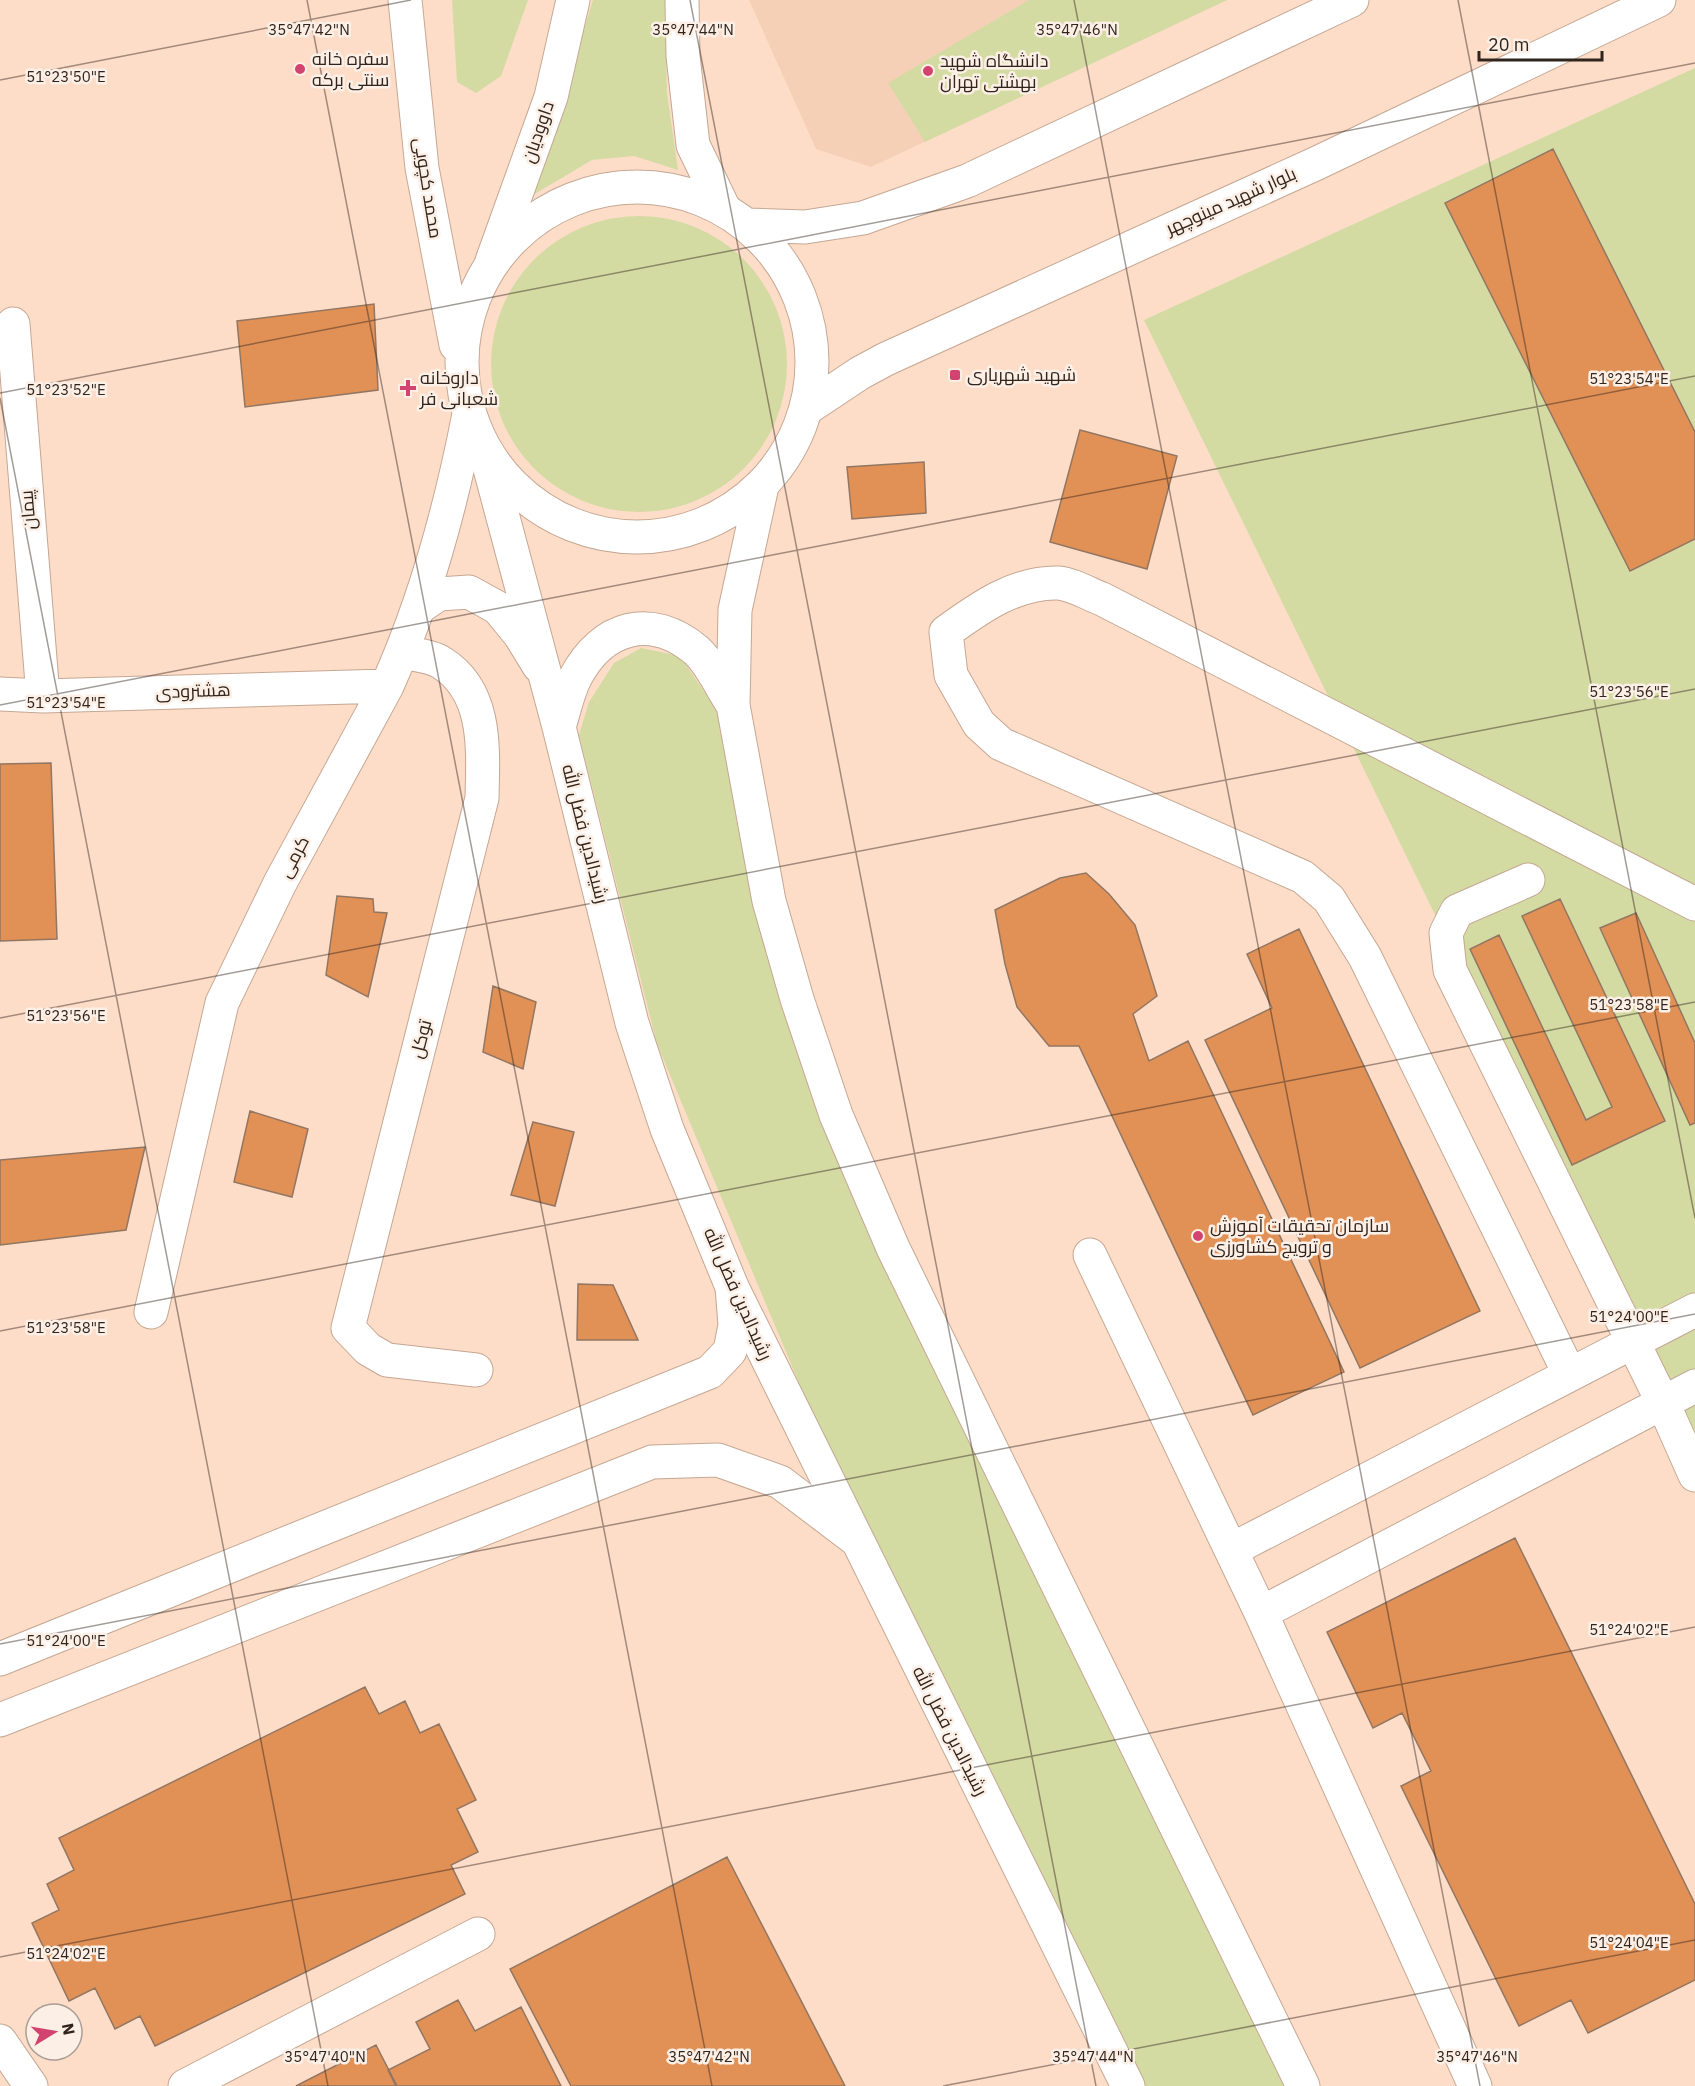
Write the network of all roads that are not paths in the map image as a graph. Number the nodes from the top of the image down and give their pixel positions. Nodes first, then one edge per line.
1 (405, 0) edge
2 (573, 0) edge
3 (682, 0) edge
4 (1353, 0) edge
5 (1659, 0) edge
6 (736, 217) junction
7 (492, 261) junction
8 (13, 324) dead end
9 (462, 375) junction
10 (806, 409) junction
11 (469, 414) junction
12 (485, 450) junction
13 (762, 486) junction
14 (418, 608) junction
15 (402, 652) junction
16 (546, 680) junction
17 (387, 686) junction
18 (0, 694) edge
19 (43, 696) junction
20 (733, 705) junction
21 (559, 727) junction
22 (1528, 880) dead end
23 (1695, 904) edge
24 (1090, 1255) dead end
25 (732, 1287) junction
26 (1695, 1310) edge
27 (151, 1311) dead end
28 (1633, 1340) junction
29 (476, 1370) dead end
30 (1569, 1373) junction
31 (1695, 1386) edge
32 (1663, 1403) junction
33 (1695, 1475) edge
34 (854, 1538) junction
35 (1231, 1550) junction
36 (1261, 1613) junction
37 (0, 1659) edge
38 (0, 1720) edge
39 (478, 1934) dead end
40 (0, 2041) edge
41 (31, 2086) edge
42 (185, 2086) edge
43 (1128, 2086) edge
44 (1303, 2086) edge
45 (1475, 2086) edge

1 - 9 main road, محمد کچویی
2 - 7 main road, داوودیان
3 - 6 main road
4 - 6 main road
5 - 10 main road, بلوار شهید مینوچهر
6 - 7 main road
6 - 10 main road
7 - 9 main road
8 - 19 main road, پیمان
9 - 11 main road
10 - 13 main road
11 - 12 main road
11 - 14 main road, کرمی
12 - 13 main road
12 - 16 main road, رشیدالدین فضل الله
13 - 20 main road
14 - 15 main road, کرمی
14 - 16 main road
15 - 17 main road, کرمی
15 - 29 main road, توکل
16 - 21 main road, رشیدالدین فضل الله
17 - 19 main road, هشترودی
17 - 27 main road, کرمی
18 - 19 main road, هشترودی
20 - 21 main road
20 - 44 main road
21 - 25 main road, رشیدالدین فضل الله
22 - 28 main road
23 - 30 main road
24 - 35 main road
25 - 34 main road, رشیدالدین فضل الله
25 - 37 main road
26 - 28 main road
28 - 30 main road
28 - 32 main road
30 - 35 main road
31 - 32 main road
32 - 33 main road
32 - 36 main road
34 - 38 main road
34 - 43 main road, رشیدالدین فضل الله
35 - 36 main road
36 - 45 main road
39 - 42 main road
40 - 41 main road

